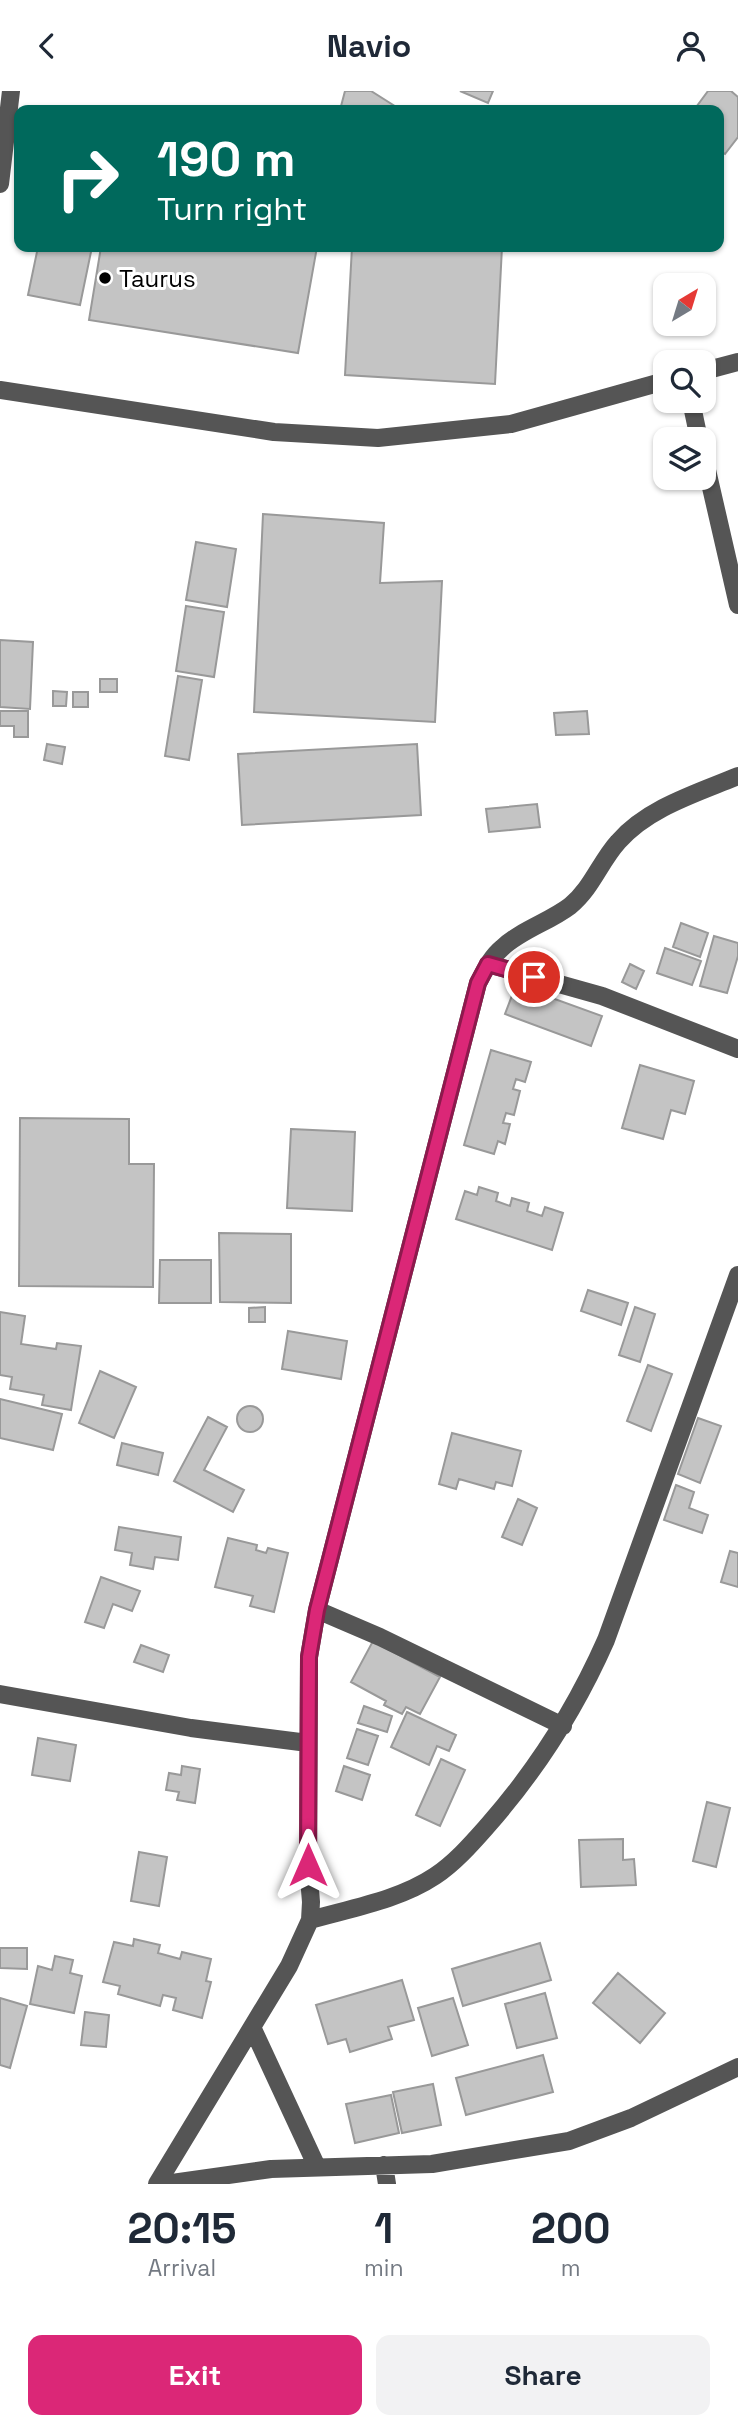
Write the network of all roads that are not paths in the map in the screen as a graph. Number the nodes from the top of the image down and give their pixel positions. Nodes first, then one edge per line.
1 (11, 91) edge
2 (0, 184) edge
3 (738, 362) edge
4 (716, 368) edge
5 (653, 384) edge
6 (0, 390) edge
7 (712, 490) edge
8 (738, 605) edge
9 (738, 776) edge
10 (488, 964) junction
11 (738, 1049) edge
12 (738, 1275) edge
13 (317, 1610) junction
14 (0, 1694) edge
15 (563, 1726) junction
16 (308, 1743) junction
17 (310, 1920) junction
18 (252, 2027) junction
19 (738, 2067) edge
20 (384, 2165) junction
21 (317, 2167) junction
22 (157, 2184) edge
23 (165, 2184) edge
24 (387, 2184) edge

1 - 2 street
3 - 4 street
5 - 6 street
7 - 8 street
9 - 10 street
10 - 11 street
10 - 13 street
12 - 15 street
13 - 15 street
13 - 16 street
14 - 16 street
15 - 17 street
16 - 17 street
17 - 18 street
18 - 21 street
18 - 22 street
19 - 20 street
20 - 21 street
20 - 24 street
21 - 23 street

